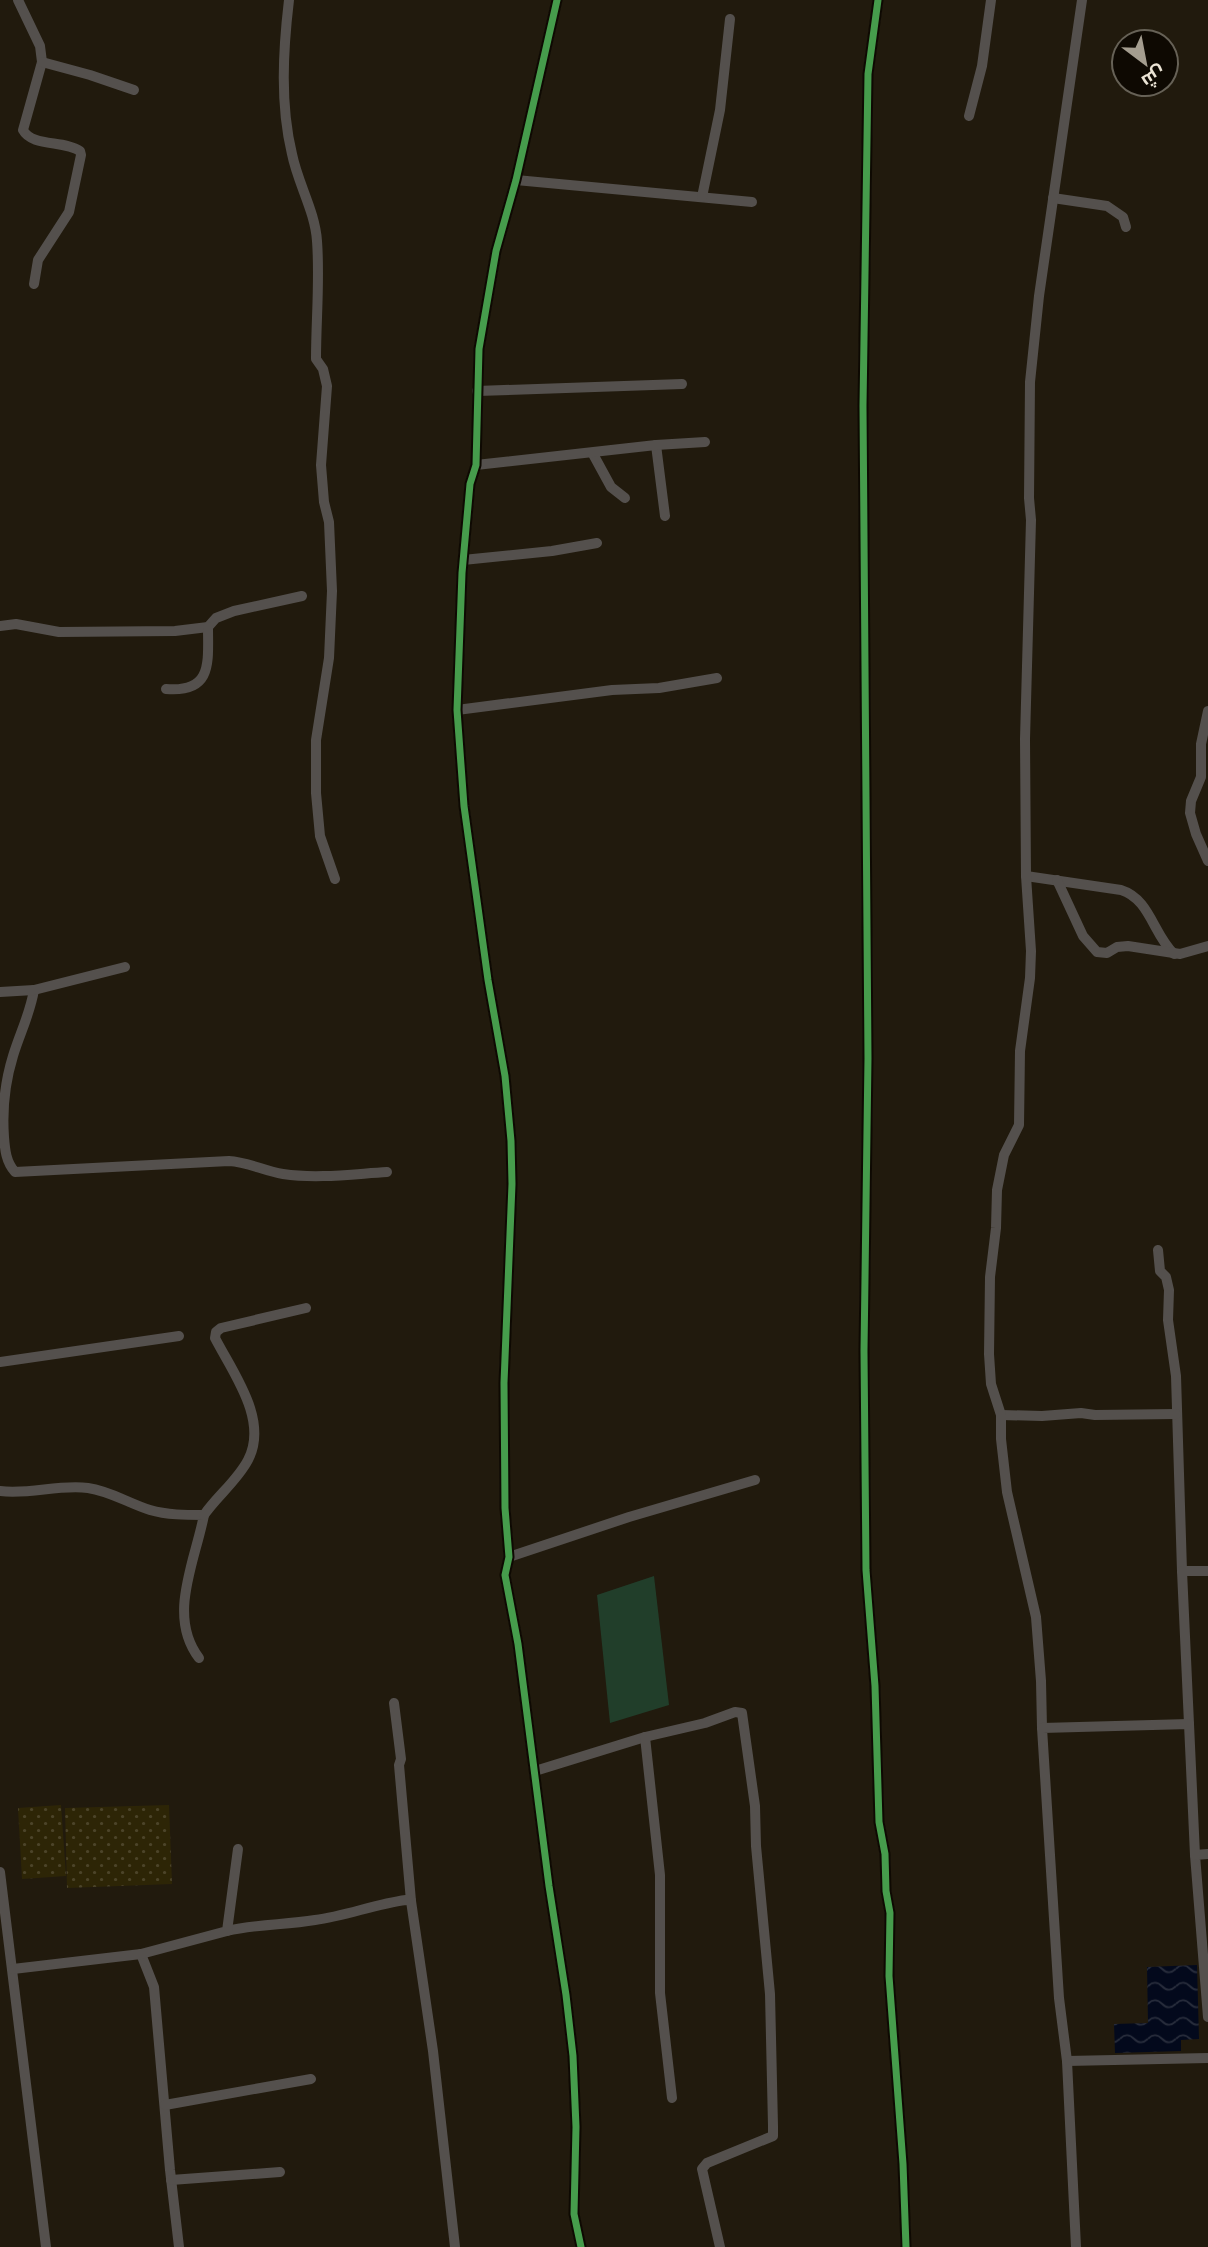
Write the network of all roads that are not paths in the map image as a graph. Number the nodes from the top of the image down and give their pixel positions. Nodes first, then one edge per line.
1 (18, 0) edge
2 (289, 0) edge
3 (557, 0) edge
4 (878, 0) edge
5 (991, 0) edge
6 (1082, 0) edge
7 (730, 19) dead end
8 (42, 62) junction
9 (134, 90) dead end
10 (970, 116) dead end
11 (516, 180) junction
12 (702, 197) junction
13 (1053, 198) junction
14 (752, 202) dead end
15 (1126, 227) dead end
16 (34, 284) dead end
17 (682, 384) dead end
18 (477, 391) junction
19 (705, 442) dead end
20 (656, 445) junction
21 (593, 454) junction
22 (477, 465) junction
23 (625, 498) dead end
24 (665, 516) dead end
25 (597, 543) dead end
26 (463, 560) junction
27 (302, 596) dead end
28 (0, 626) edge
29 (208, 626) junction
30 (717, 678) dead end
31 (166, 689) dead end
32 (457, 710) junction
33 (1208, 711) edge
34 (1208, 861) edge
35 (1026, 876) junction
36 (335, 879) dead end
37 (1057, 880) junction
38 (1208, 946) edge
39 (1174, 954) junction
40 (125, 967) dead end
41 (34, 990) junction
42 (0, 992) edge
43 (387, 1172) dead end
44 (1158, 1251) dead end
45 (306, 1308) dead end
46 (179, 1336) dead end
47 (0, 1362) edge
48 (1176, 1414) junction
49 (1001, 1415) junction
50 (755, 1480) dead end
51 (0, 1491) edge
52 (204, 1516) junction
53 (509, 1557) junction
54 (1182, 1571) junction
55 (1208, 1571) edge
56 (200, 1658) dead end
57 (394, 1703) dead end
58 (1189, 1724) junction
59 (1042, 1728) junction
60 (645, 1737) junction
61 (536, 1771) junction
62 (238, 1849) dead end
63 (1195, 1854) junction
64 (1208, 1854) edge
65 (0, 1872) edge
66 (411, 1901) junction
67 (227, 1931) junction
68 (141, 1954) junction
69 (13, 1969) junction
70 (1208, 2017) edge
71 (1208, 2058) edge
72 (1067, 2061) junction
73 (311, 2079) dead end
74 (671, 2098) dead end
75 (165, 2105) junction
76 (280, 2172) dead end
77 (171, 2180) junction
78 (46, 2247) edge
79 (179, 2247) edge
80 (454, 2247) edge
81 (581, 2247) edge
82 (720, 2247) edge
83 (906, 2247) edge
84 (1076, 2247) edge

1 - 8 street
2 - 36 street
3 - 11 street
4 - 83 street
5 - 10 street
6 - 13 street
7 - 12 street
8 - 9 street
8 - 16 street
11 - 12 street
11 - 18 street
12 - 14 street
13 - 15 street
13 - 35 street
17 - 18 street
18 - 22 street
19 - 20 street
20 - 21 street
20 - 24 street
21 - 22 street
21 - 23 street
22 - 26 street
25 - 26 street
26 - 32 street
27 - 29 street
28 - 29 street
29 - 31 street
30 - 32 street
32 - 53 street
33 - 34 street
35 - 37 street
35 - 49 street
37 - 39 street
37 - 39 street
38 - 39 street
40 - 41 street
41 - 42 street
41 - 43 street
44 - 48 street
45 - 52 street
46 - 47 street
48 - 49 street
48 - 54 street
49 - 59 street
50 - 53 street
51 - 52 street
52 - 56 street
53 - 61 street
54 - 55 street
54 - 58 street
57 - 66 street
58 - 59 street
58 - 63 street
59 - 72 street
60 - 61 street
60 - 74 street
60 - 82 street
61 - 81 street
62 - 67 street
63 - 64 street
63 - 70 street
65 - 69 street
66 - 67 street
66 - 80 street
67 - 68 street
68 - 69 street
68 - 75 street
69 - 78 street
71 - 72 street
72 - 84 street
73 - 75 street
75 - 77 street
76 - 77 street
77 - 79 street

